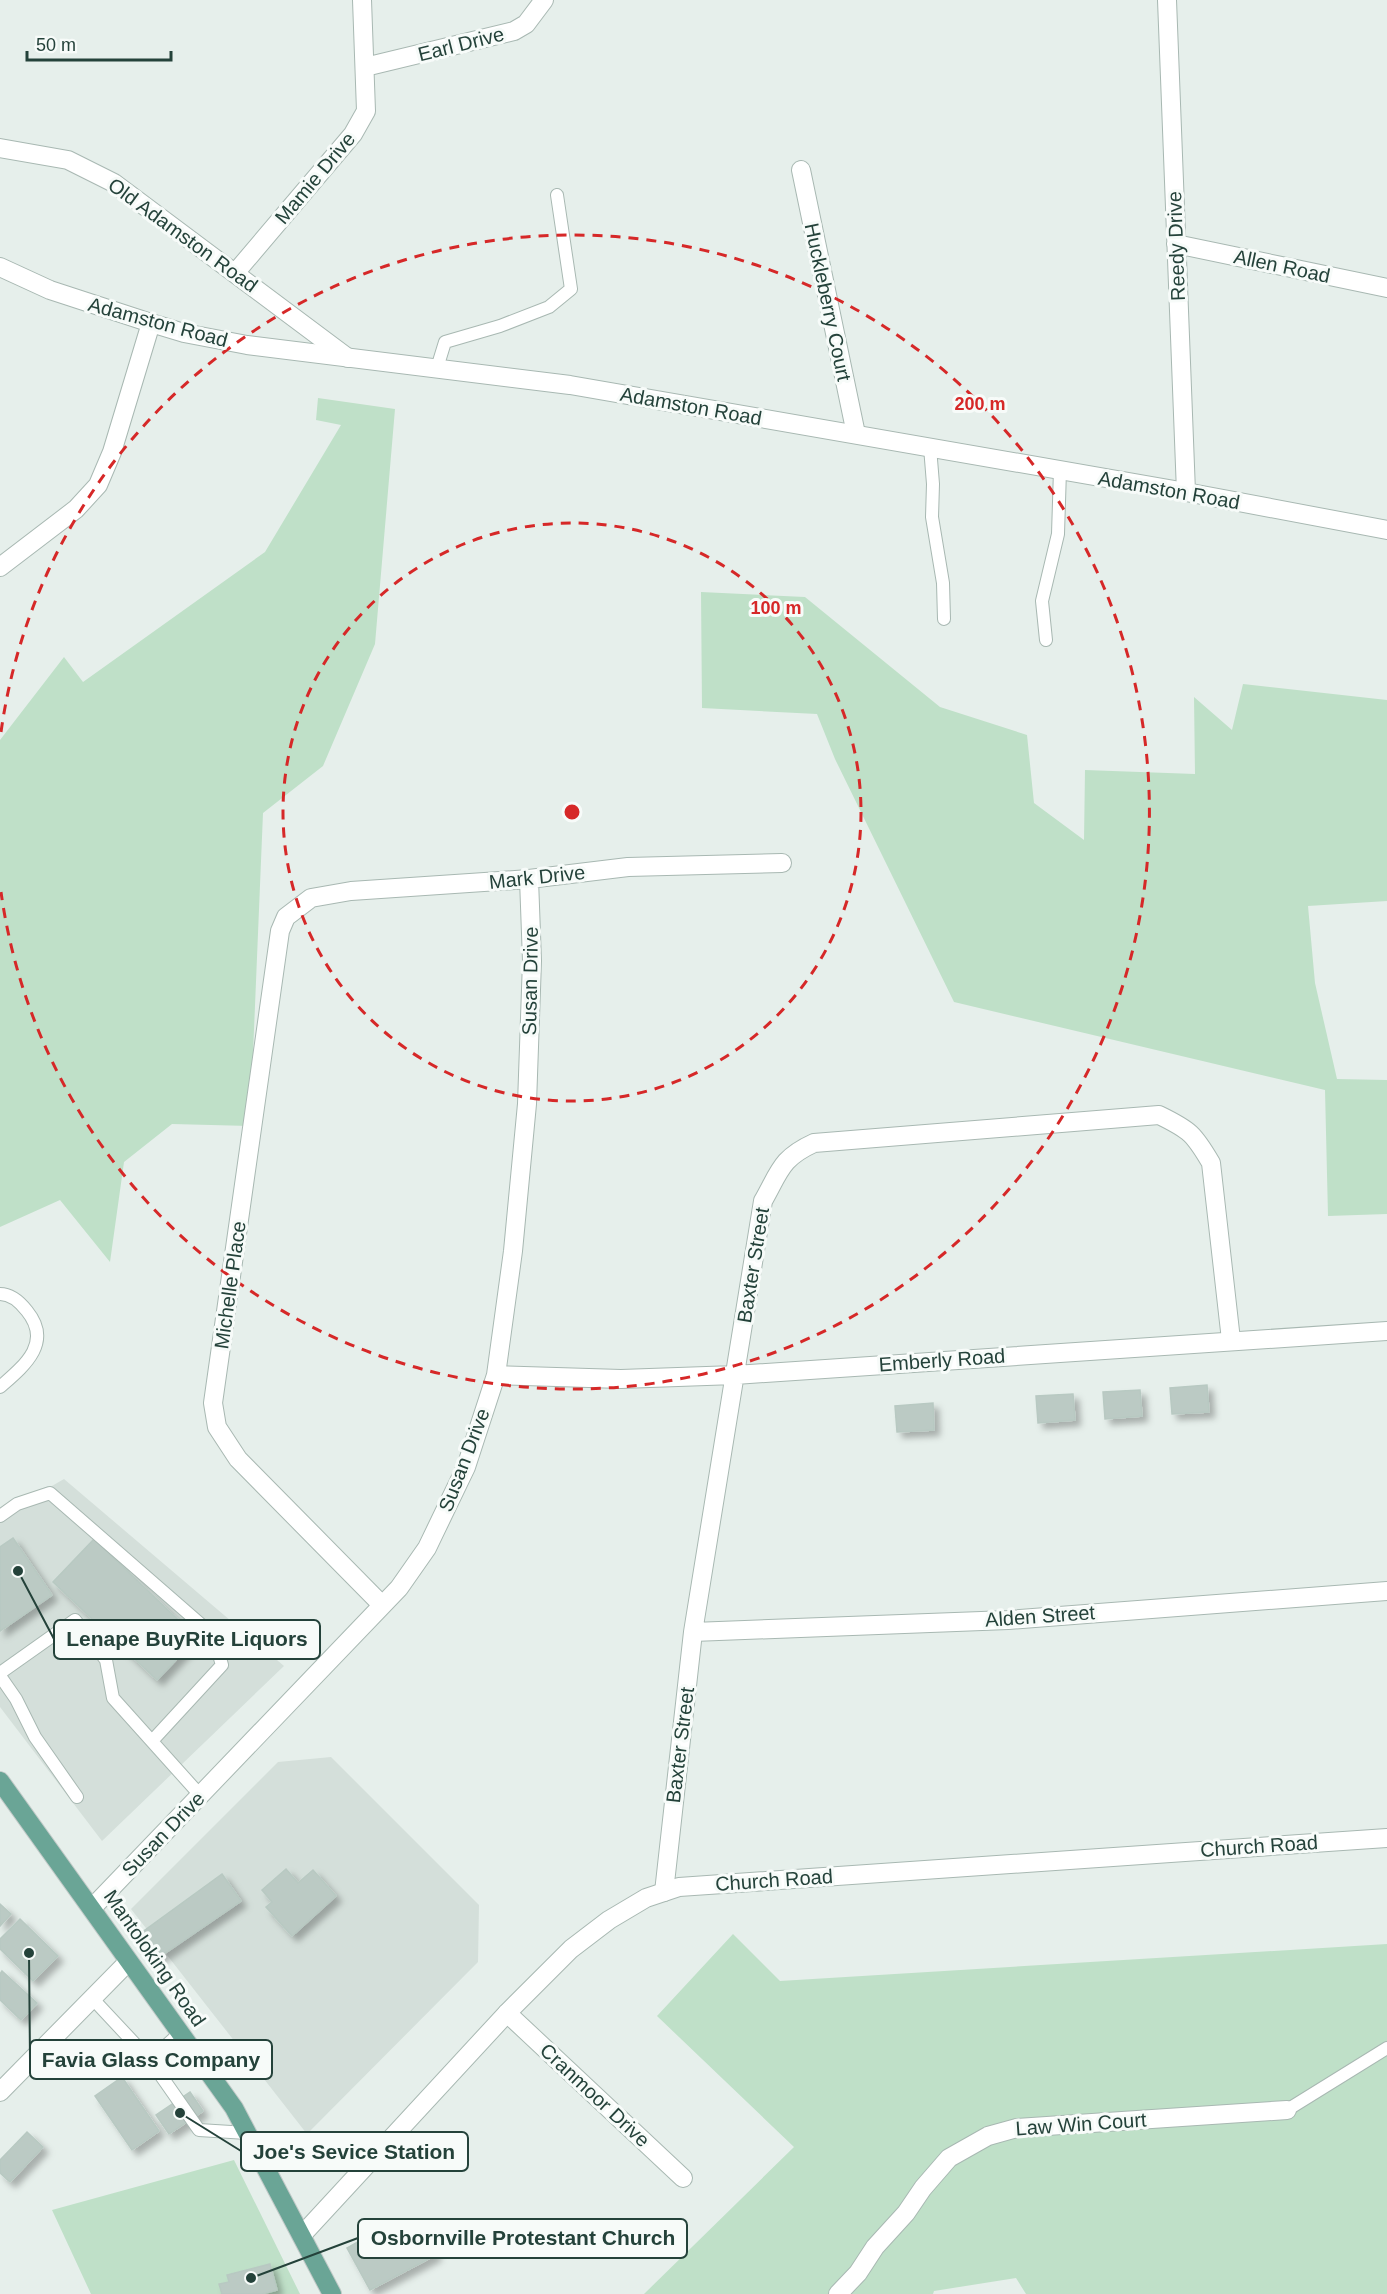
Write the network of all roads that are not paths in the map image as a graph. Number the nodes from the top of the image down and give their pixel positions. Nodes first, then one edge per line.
1 (362, 0) edge
2 (544, 0) edge
3 (1167, 0) edge
4 (365, 67) junction
5 (0, 148) edge
6 (801, 170) dead end
7 (557, 195) dead end
8 (1176, 244) junction
9 (0, 267) edge
10 (236, 272) junction
11 (1387, 288) edge
12 (151, 323) junction
13 (348, 358) junction
14 (437, 368) junction
15 (856, 434) junction
16 (930, 447) junction
17 (1060, 470) junction
18 (1186, 492) junction
19 (1387, 530) edge
20 (0, 567) edge
21 (944, 619) dead end
22 (1046, 640) dead end
23 (782, 863) dead end
24 (529, 879) junction
25 (297, 909) joint
26 (0, 1294) edge
27 (1387, 1331) edge
28 (1231, 1340) junction
29 (496, 1375) junction
30 (735, 1375) junction
31 (0, 1387) edge
32 (0, 1516) edge
33 (1387, 1591) edge
34 (382, 1605) junction
35 (693, 1632) junction
36 (0, 1675) edge
37 (152, 1741) junction
38 (1, 1786) edge
39 (200, 1795) junction
40 (77, 1797) dead end
41 (1387, 1838) edge
42 (664, 1892) junction
43 (92, 1908) junction
44 (128, 1962) junction
45 (92, 1998) junction
46 (507, 2013) junction
47 (180, 2033) junction
48 (1387, 2048) edge
49 (150, 2060) junction
50 (0, 2092) edge
51 (1287, 2110) joint
52 (247, 2133) junction
53 (683, 2178) dead end
54 (302, 2235) junction
55 (332, 2294) edge
56 (838, 2294) edge

1 - 4 street, Mamie Drive
2 - 4 street, Earl Drive
3 - 8 street, Reedy Drive
4 - 10 street, Mamie Drive
5 - 10 street, Old Adamston Road
6 - 15 street, Huckleberry Court
7 - 14 lane
8 - 11 street, Allen Road
8 - 18 street, Reedy Drive
9 - 12 street, Adamston Road
10 - 13 street, Old Adamston Road
12 - 13 street, Adamston Road
12 - 20 street
13 - 14 street, Adamston Road
14 - 15 street, Adamston Road
15 - 16 street, Adamston Road
16 - 17 street, Adamston Road
16 - 21 lane
17 - 18 street, Adamston Road
17 - 22 lane
18 - 19 street, Adamston Road
23 - 24 street, Mark Drive
24 - 25 street, Mark Drive
24 - 29 street, Susan Drive
25 - 34 street, Michelle Place
26 - 31 lane
27 - 28 street, Emberly Road
28 - 30 street, Emberly Road
28 - 30 street, Baxter Street
29 - 30 street, Emberly Road
29 - 34 street, Susan Drive
30 - 35 street, Baxter Street
32 - 37 lane
33 - 35 street, Alden Street
34 - 39 street, Susan Drive
35 - 42 street, Baxter Street
36 - 37 lane
36 - 40 lane
37 - 39 lane
38 - 43 main road, Mantoloking Road
39 - 43 street, Susan Drive
41 - 42 street, Church Road
42 - 46 street, Church Road
43 - 44 main road, Mantoloking Road
44 - 45 street
44 - 47 main road, Mantoloking Road
45 - 49 lane
45 - 50 street
46 - 53 street, Cranmoor Drive
46 - 54 street, Church Road
47 - 49 lane
47 - 52 main road, Mantoloking Road
48 - 51 lane
49 - 52 lane
51 - 56 street, Law Win Court
52 - 54 main road, Mantoloking Road
54 - 55 main road, Mantoloking Road

